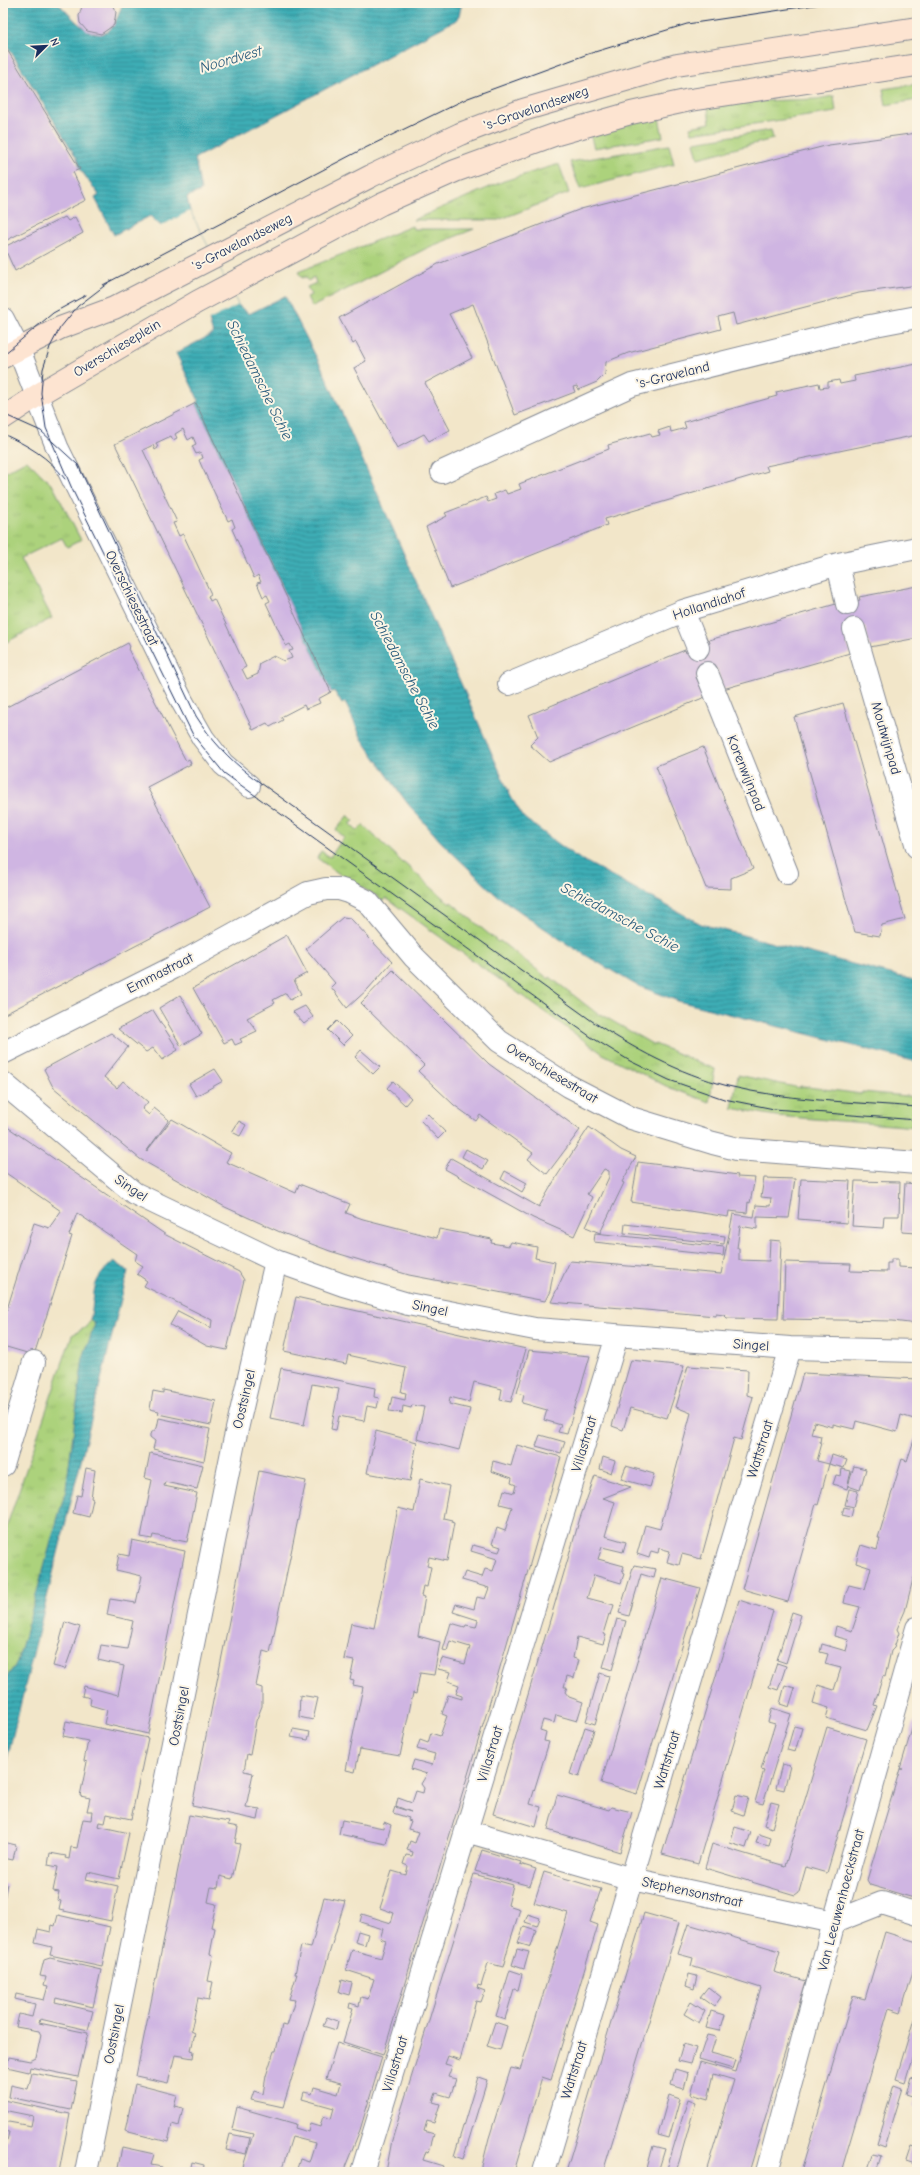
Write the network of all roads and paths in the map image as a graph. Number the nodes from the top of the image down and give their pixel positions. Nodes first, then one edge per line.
1 (917, 28) edge
2 (917, 65) edge
3 (917, 317) edge
4 (3, 319) edge
5 (11, 354) edge
6 (37, 395) junction
7 (3, 418) edge
8 (442, 472) dead end
9 (917, 548) edge
10 (838, 564) junction
11 (847, 604) dead end
12 (683, 612) junction
13 (854, 629) dead end
14 (698, 648) dead end
15 (707, 673) dead end
16 (509, 684) dead end
17 (250, 786) dead end
18 (917, 847) edge
19 (787, 873) dead end
20 (314, 890) joint
21 (3, 1053) edge
22 (3, 1083) edge
23 (917, 1163) edge
24 (276, 1261) junction
25 (617, 1336) junction
26 (790, 1348) junction
27 (917, 1351) edge
28 (34, 1362) dead end
29 (3, 1465) edge
30 (917, 1628) edge
31 (466, 1831) junction
32 (632, 1879) junction
33 (917, 1914) edge
34 (834, 1922) junction
35 (86, 2172) edge
36 (362, 2172) edge
37 (544, 2172) edge
38 (767, 2172) edge

1 - 5 main road, 's-Gravelandseweg
2 - 6 main road, Overschieseplein
3 - 8 street, 's-Graveland
4 - 5 street
5 - 6 street
6 - 7 main road, Overschieseplein
6 - 17 street, Overschiesestraat
9 - 10 street, Hollandiahof
10 - 11 street
10 - 12 street, Hollandiahof
12 - 14 street
12 - 16 street, Hollandiahof
13 - 18 street, Moutwijnpad
15 - 19 street, Korenwijnpad
20 - 21 street, Emmastraat
20 - 23 street, Overschiesestraat
22 - 24 street, Singel
24 - 25 street, Singel
24 - 35 street, Oostsingel
25 - 26 street, Singel
25 - 31 street, Villastraat
26 - 27 street, Singel
26 - 32 street, Wattstraat
28 - 29 street
30 - 34 street, Van Leeuwenhoeckstraat
31 - 32 street, Stephensonstraat
31 - 36 street, Villastraat
32 - 34 street, Stephensonstraat
32 - 37 street, Wattstraat
33 - 34 street
34 - 38 street, Van Leeuwenhoeckstraat

